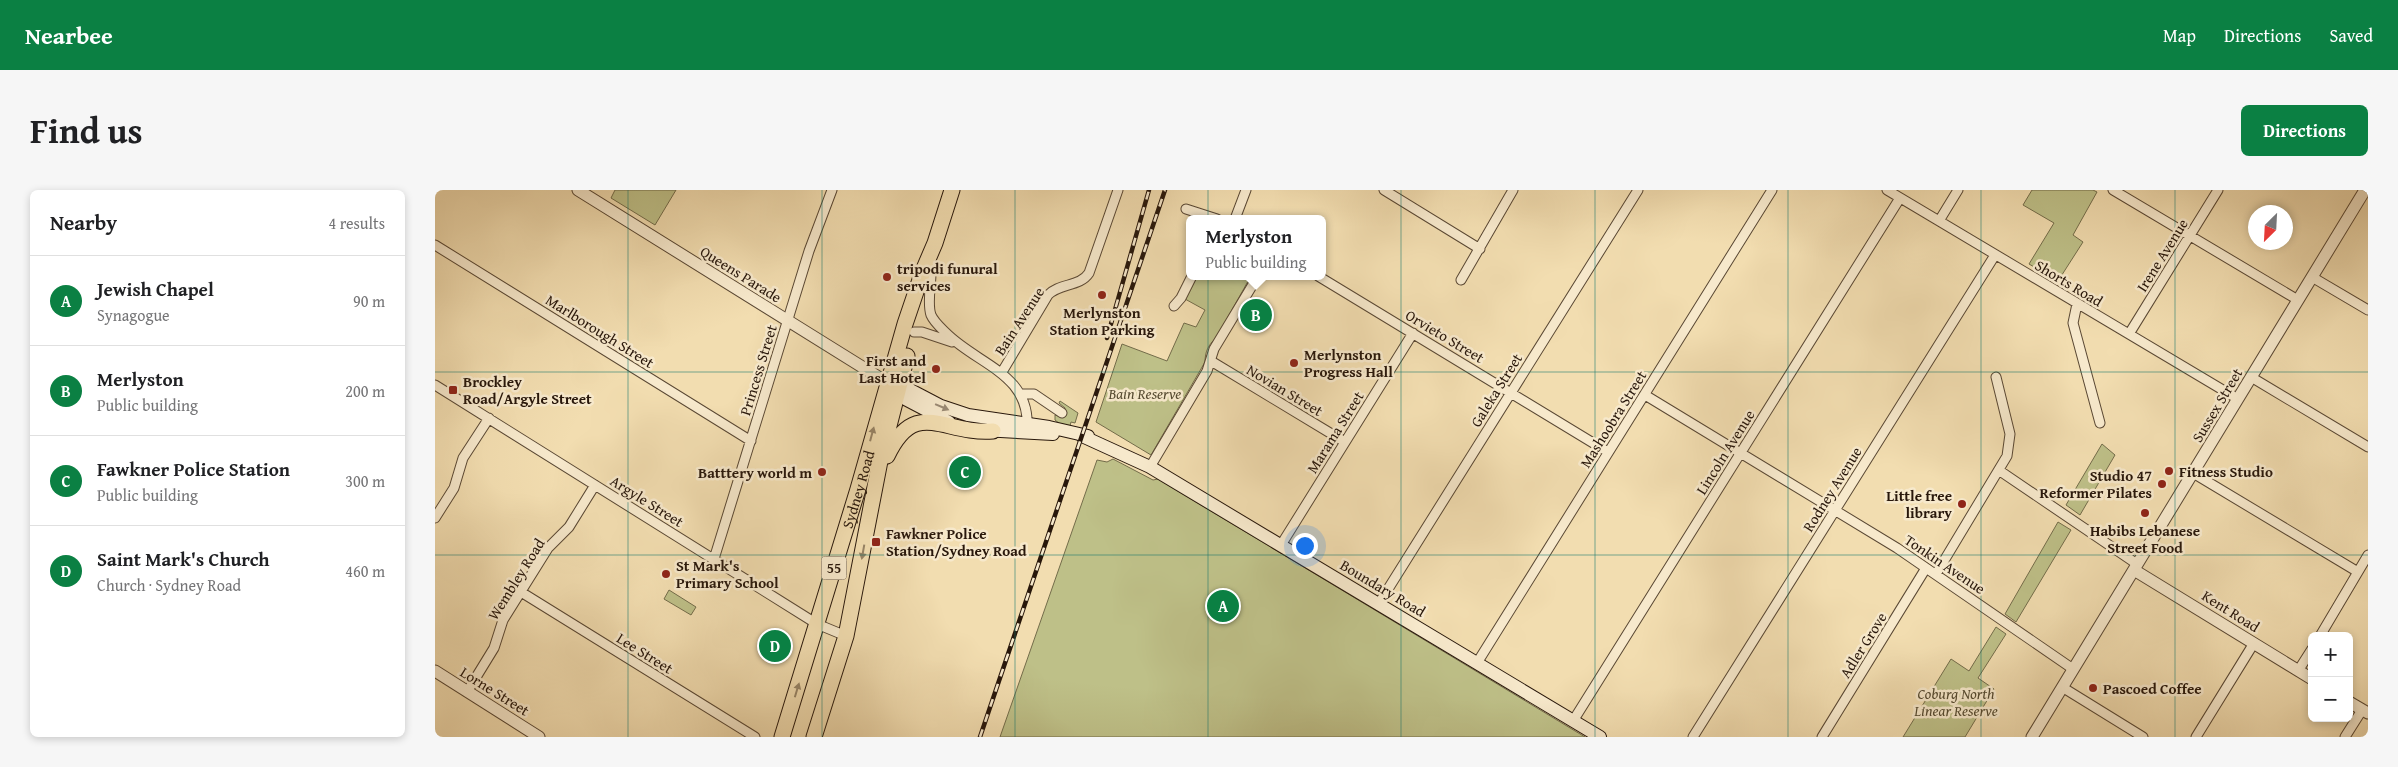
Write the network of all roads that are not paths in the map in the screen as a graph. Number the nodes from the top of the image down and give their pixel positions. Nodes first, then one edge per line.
1 (578, 190) edge
2 (832, 190) edge
3 (952, 190) edge
4 (1117, 190) edge
5 (1246, 190) edge
6 (1384, 190) edge
7 (1513, 190) edge
8 (1638, 190) edge
9 (1772, 190) edge
10 (1887, 190) edge
11 (1958, 190) edge
12 (2113, 190) edge
13 (2218, 190) edge
14 (2365, 190) edge
15 (1900, 198) junction
16 (1186, 209) dead end
17 (1204, 215) edge
18 (1237, 215) edge
19 (1939, 221) junction
20 (2190, 236) junction
21 (935, 244) junction
22 (435, 245) edge
23 (1480, 249) junction
24 (1995, 255) junction
25 (931, 273) junction
26 (2312, 277) junction
27 (1190, 280) edge
28 (1256, 280) edge
29 (1325, 280) edge
30 (1461, 280) dead end
31 (2298, 300) junction
32 (2077, 304) junction
33 (1175, 306) dead end
34 (2368, 310) edge
35 (788, 320) junction
36 (914, 332) junction
37 (1413, 334) junction
38 (2129, 334) junction
39 (957, 344) junction
40 (1211, 361) junction
41 (1002, 372) junction
42 (1996, 377) dead end
43 (2251, 377) junction
44 (435, 385) edge
45 (895, 387) junction
46 (1511, 392) junction
47 (1020, 394) junction
48 (1645, 395) junction
49 (1040, 398) junction
50 (2238, 399) junction
51 (1024, 403) junction
52 (1062, 413) dead end
53 (489, 418) junction
54 (2100, 423) dead end
55 (1024, 428) junction
56 (993, 432) junction
57 (751, 441) junction
58 (1345, 442) junction
59 (2368, 447) edge
60 (1608, 452) junction
61 (1741, 452) junction
62 (1150, 467) junction
63 (2000, 470) junction
64 (2193, 473) junction
65 (877, 476) junction
66 (595, 485) junction
67 (1836, 510) junction
68 (435, 518) edge
69 (1281, 546) junction
70 (2368, 555) edge
71 (714, 559) junction
72 (2135, 567) junction
73 (1927, 568) junction
74 (2358, 572) junction
75 (1936, 574) junction
76 (521, 592) junction
77 (1378, 605) junction
78 (817, 624) junction
79 (2322, 632) edge
80 (846, 636) junction
81 (2254, 643) junction
82 (2308, 656) edge
83 (1477, 663) junction
84 (2073, 669) junction
85 (435, 671) edge
86 (2299, 671) junction
87 (2309, 677) edge
88 (2062, 687) junction
89 (467, 692) junction
90 (2353, 704) edge
91 (2365, 711) edge
92 (1573, 721) junction
93 (539, 737) edge
94 (755, 737) edge
95 (782, 737) edge
96 (815, 737) edge
97 (1600, 737) edge
98 (1693, 737) edge
99 (1822, 737) edge
100 (2032, 737) edge
101 (2143, 737) edge
102 (2196, 737) edge
103 (2345, 737) edge

1 - 35 street, Queens Parade
2 - 35 street, Princess Street
3 - 21 highway, Sydney Road / 55
4 - 41 street, Bain Avenue
5 - 18 street
6 - 23 street
7 - 23 street
8 - 46 street, Galeka Street
9 - 48 street, Mashoobra Street
10 - 15 street, Shorts Road
11 - 19 street
12 - 20 street
13 - 20 street, Irene Avenue
14 - 26 street, Sussex Street
15 - 19 street, Shorts Road
15 - 61 street, Lincoln Avenue
16 - 17 street
19 - 24 street, Shorts Road
20 - 31 street
20 - 38 street, Irene Avenue
21 - 25 highway, Sydney Road / 55
21 - 45 highway, Sydney Road / 55
22 - 57 street, Marlborough Street
23 - 30 street
24 - 32 street, Shorts Road
24 - 67 street, Rodney Avenue
25 - 36 highway, Sydney Road / 55
25 - 39 street
26 - 31 street, Sussex Street
26 - 34 street
27 - 33 street
28 - 40 street
29 - 37 street, Orvieto Street
31 - 43 street, Sussex Street
32 - 38 street, Shorts Road
32 - 54 street
35 - 45 street, Queens Parade
35 - 57 street, Princess Street
36 - 39 street
36 - 45 highway, Sydney Road / 55
37 - 46 street, Orvieto Street
37 - 58 street, Marama Street
38 - 50 street, Shorts Road
39 - 41 street
40 - 58 street, Novian Street
40 - 62 street
41 - 47 street
42 - 63 street
43 - 50 street, Sussex Street
43 - 59 street
44 - 53 street, Argyle Street
45 -> 55 main road, Boundary Road
45 - 56 main road, Boundary Road
45 - 65 highway, Sydney Road / 55
78 -> 45 highway, Sydney Road / 55
46 - 60 street, Orvieto Street
46 - 77 street, Galeka Street
47 - 49 street
47 - 51 street
48 - 60 street, Mashoobra Street
48 - 61 street, Tonkin Avenue
49 - 51 street
49 - 52 street
50 - 64 street, Sussex Street
51 - 55 street
53 - 66 street, Argyle Street
53 - 68 street
55 - 56 main road, Boundary Road
55 - 62 main road, Boundary Road
56 - 65 highway
57 - 71 street, Princess Street
58 - 69 street, Marama Street
60 - 83 street, Mashoobra Street
61 - 67 street, Tonkin Avenue
61 - 92 street, Lincoln Avenue
62 - 69 main road, Boundary Road
63 - 72 street
63 - 75 street
64 - 72 street, Sussex Street
64 - 74 street
65 -> 80 highway, Sydney Road / 55
66 - 71 street, Argyle Street
66 - 76 street, Wembley Road
67 - 73 street, Tonkin Avenue
67 - 98 street, Rodney Avenue
69 - 77 main road, Boundary Road
70 - 74 street
71 - 78 street, Argyle Street
72 - 81 street, Kent Road
72 - 84 street, Sussex Street
73 - 75 street, Tonkin Avenue
73 - 99 street, Adler Grove
74 - 79 street
75 - 84 street, Tonkin Avenue
76 - 89 street, Wembley Road
76 - 94 street, Lee Street
77 - 83 main road, Boundary Road
78 - 80 street, Argyle Street
95 -> 78 highway, Sydney Road / 55
80 - 96 highway, Sydney Road / 55
81 - 86 street, Kent Road
81 - 102 street
82 - 86 street
83 - 92 main road, Boundary Road
84 - 88 street, Sussex Street
85 - 89 street, Lorne Street
86 - 87 street, Kent Road
88 - 100 street, Sussex Street
88 - 101 street
89 - 93 street, Lorne Street
90 - 91 street
91 - 103 street
92 - 97 main road, Boundary Road

